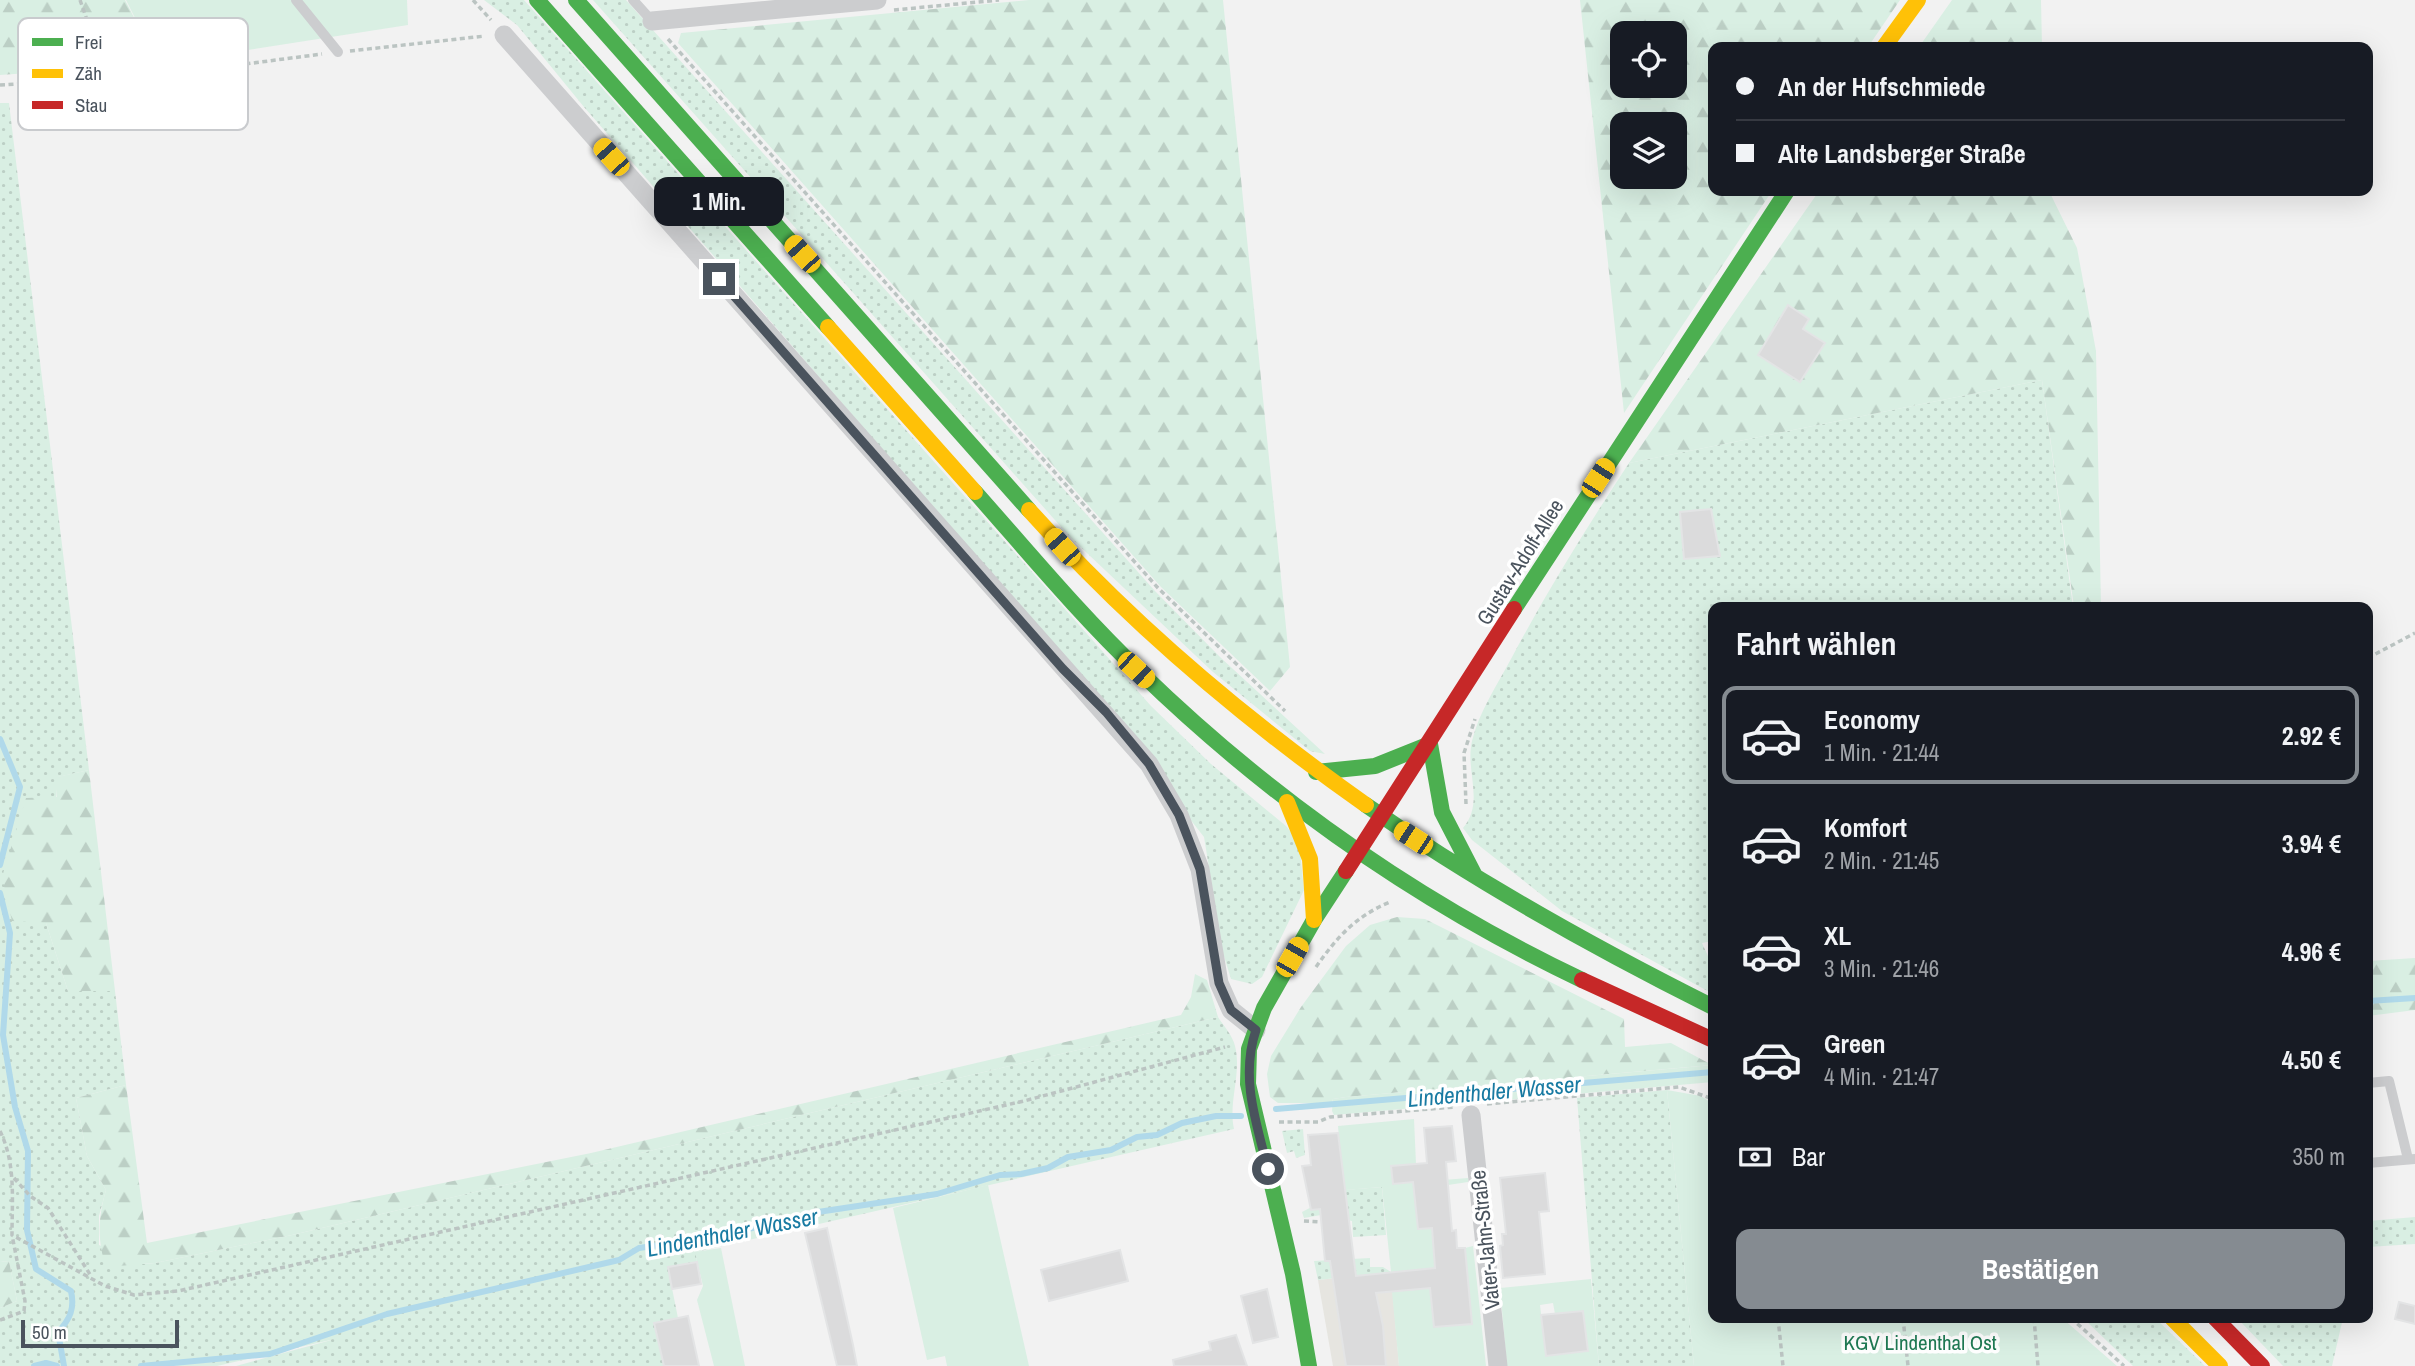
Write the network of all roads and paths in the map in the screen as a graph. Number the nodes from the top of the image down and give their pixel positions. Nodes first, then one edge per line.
1 (80, 0) edge
2 (296, 0) edge
3 (472, 0) edge
4 (537, 0) edge
5 (576, 0) edge
6 (634, 0) edge
7 (877, 0) edge
8 (1917, 0) edge
9 (86, 18) edge
10 (652, 21) junction
11 (504, 35) joint
12 (1888, 42) edge
13 (338, 52) dead end
14 (18, 84) edge
15 (0, 85) edge
16 (1784, 196) edge
17 (2415, 633) edge
18 (2373, 655) edge
19 (1291, 717) dead end
20 (1430, 744) junction
21 (1316, 772) junction
22 (1287, 802) junction
23 (1381, 817) junction
24 (1358, 852) junction
25 (1474, 874) junction
26 (1365, 912) dead end
27 (1314, 920) junction
28 (1309, 978) dead end
29 (1708, 1004) edge
30 (1256, 1030) junction
31 (1708, 1039) edge
32 (1227, 1047) dead end
33 (2373, 1083) edge
34 (1708, 1097) edge
35 (1507, 1102) dead end
36 (1462, 1111) joint
37 (1255, 1117) junction
38 (0, 1131) edge
39 (2411, 1159) edge
40 (2373, 1163) edge
41 (13, 1177) junction
42 (1298, 1222) dead end
43 (1321, 1222) dead end
44 (12, 1235) junction
45 (91, 1276) junction
46 (0, 1320) edge
47 (1779, 1323) edge
48 (1904, 1323) edge
49 (2034, 1323) edge
50 (2077, 1323) edge
51 (2177, 1323) edge
52 (2220, 1323) edge
53 (1309, 1366) edge
54 (1498, 1366) edge
55 (1783, 1366) edge
56 (1908, 1366) edge
57 (2038, 1366) edge
58 (2124, 1366) edge
59 (2220, 1366) edge
60 (2262, 1366) edge

1 - 9 path
2 - 13 lane
3 - 11 path
4 - 22 main road
5 - 21 main road
6 - 10 lane
7 - 10 street
8 - 12 main road
10 - 19 path
11 - 30 street
14 - 15 path
16 - 20 main road, Gustav-Adolf-Allee
17 - 18 path
20 - 21 main road
20 - 23 main road, Gustav-Adolf-Allee
20 - 25 main road
21 - 23 main road
22 - 24 main road
22 - 27 main road
23 - 24 main road, Gustav-Adolf-Allee
23 - 25 main road
24 - 27 main road, Gustav-Adolf-Allee
24 - 31 main road
25 - 29 main road
26 - 28 path
27 - 30 main road, Gustav-Adolf-Allee
30 - 37 main road, Gustav-Adolf-Allee
32 - 45 path
33 - 39 lane
34 - 35 path
36 - 37 path
36 - 54 street, Vater-Jahn-Straße
37 - 53 main road, Gustav-Adolf-Allee
38 - 41 path
39 - 40 lane
41 - 44 path
41 - 45 path
42 - 43 path
44 - 45 path
44 - 46 path
47 - 55 path
48 - 56 path
49 - 57 path
50 - 58 path
51 - 59 main road
52 - 60 main road

